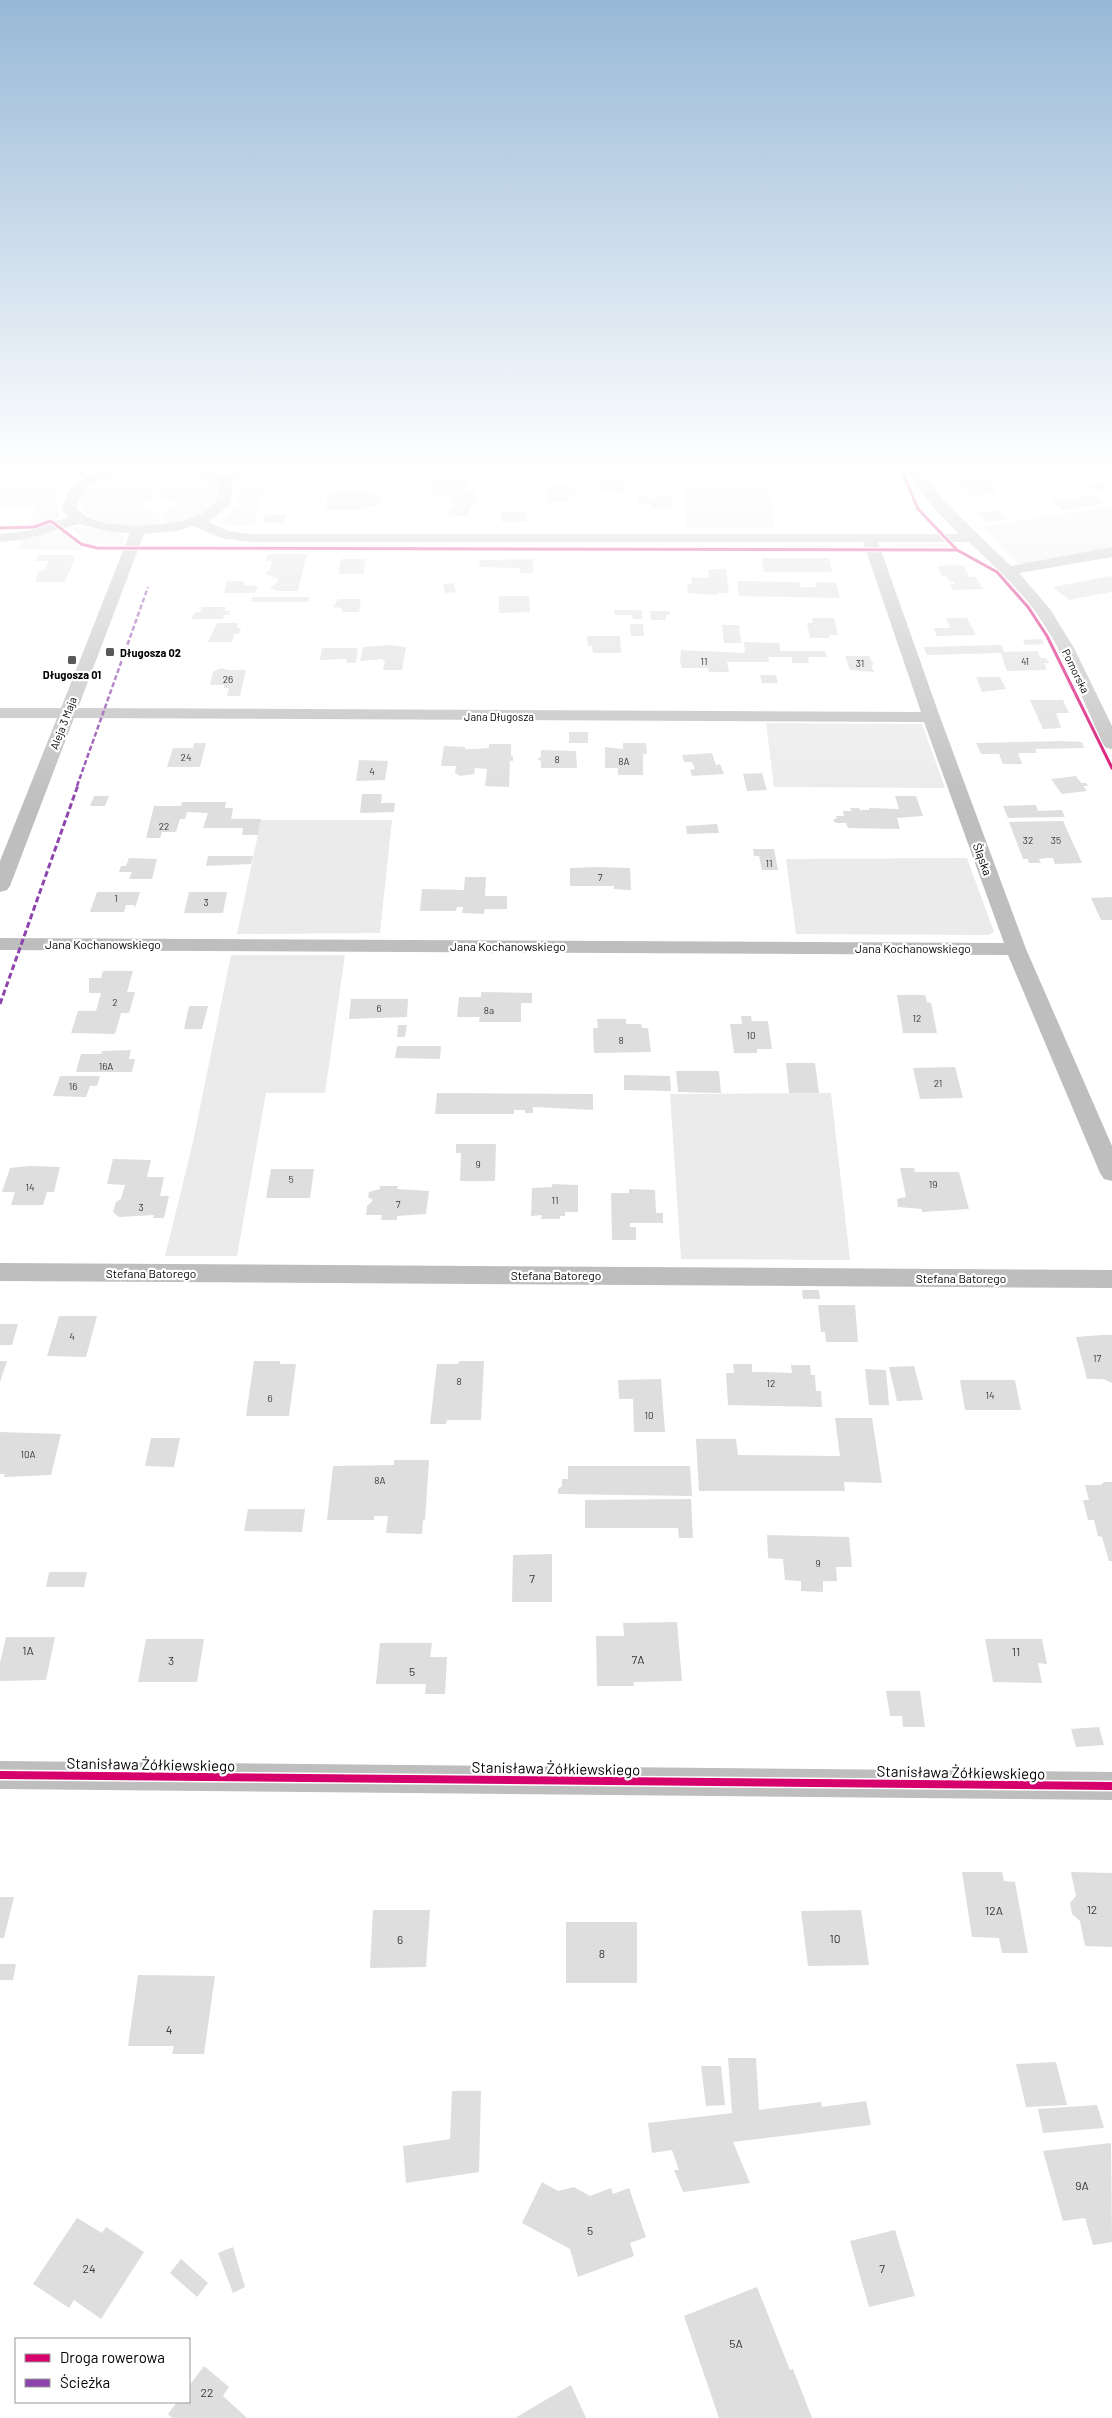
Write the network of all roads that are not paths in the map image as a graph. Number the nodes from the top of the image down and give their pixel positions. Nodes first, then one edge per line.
1 (118, 582) edge
2 (885, 582) edge
3 (1018, 582) edge
4 (0, 713) edge
5 (67, 713) junction
6 (931, 716) junction
7 (1110, 737) edge
8 (0, 886) edge
9 (0, 944) edge
10 (1016, 949) junction
11 (1112, 1173) edge
12 (0, 1272) edge
13 (1112, 1278) edge
14 (0, 1776) edge
15 (1112, 1786) edge

1 - 5 street, Aleja 3 Maja
2 - 6 street, Śląska
3 - 7 street, Pomorska
4 - 5 street, Jana Długosza
5 - 6 street, Jana Długosza
5 - 8 street, Aleja 3 Maja
6 - 10 street, Śląska
9 - 10 street, Jana Kochanowskiego
10 - 11 street, Śląska
12 - 13 street, Stefana Batorego
14 - 15 street, Stanisława Żółkiewskiego

